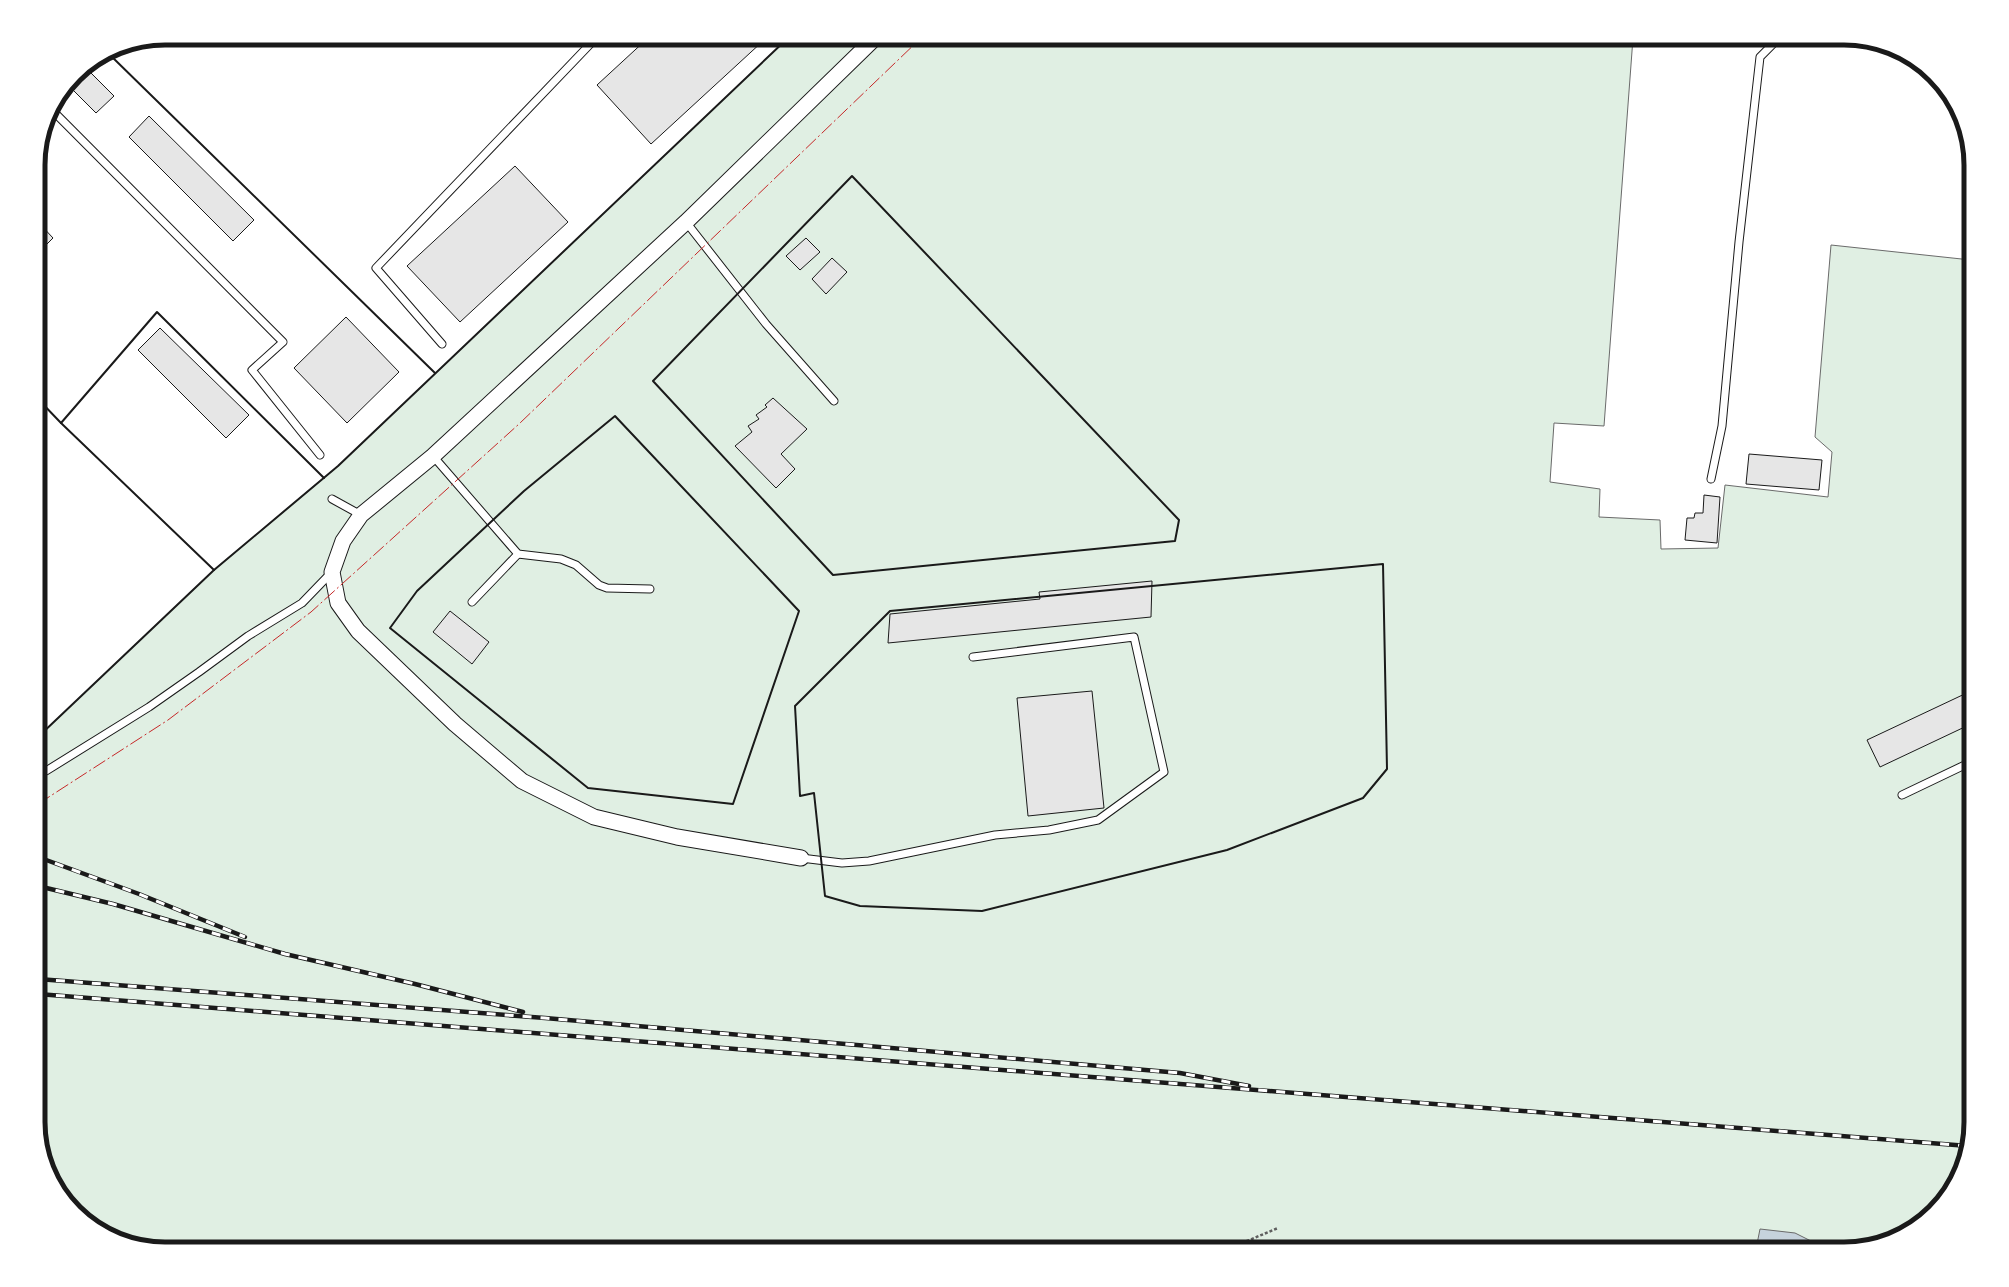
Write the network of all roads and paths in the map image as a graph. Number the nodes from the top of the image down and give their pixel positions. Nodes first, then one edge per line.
1 (589, 45) edge
2 (868, 45) edge
3 (1772, 45) edge
4 (56, 114) edge
5 (686, 222) junction
6 (442, 344) dead end
7 (834, 401) dead end
8 (320, 455) dead end
9 (433, 456) junction
10 (1711, 479) dead end
11 (332, 498) dead end
12 (361, 515) junction
13 (518, 554) junction
14 (332, 572) junction
15 (650, 589) dead end
16 (472, 602) dead end
17 (973, 657) dead end
18 (1964, 765) edge
19 (46, 770) dead end
20 (1902, 795) dead end
21 (801, 858) joint
22 (1278, 1228) dead end
23 (1245, 1242) edge

1 - 6 lane
2 - 5 street
3 - 10 lane
4 - 8 lane
5 - 7 lane
5 - 9 street
9 - 12 street
9 - 13 lane
11 - 12 lane
12 - 14 street
13 - 15 lane
13 - 16 lane
14 - 19 lane
14 - 21 street
17 - 21 lane
18 - 20 lane
22 - 23 path

